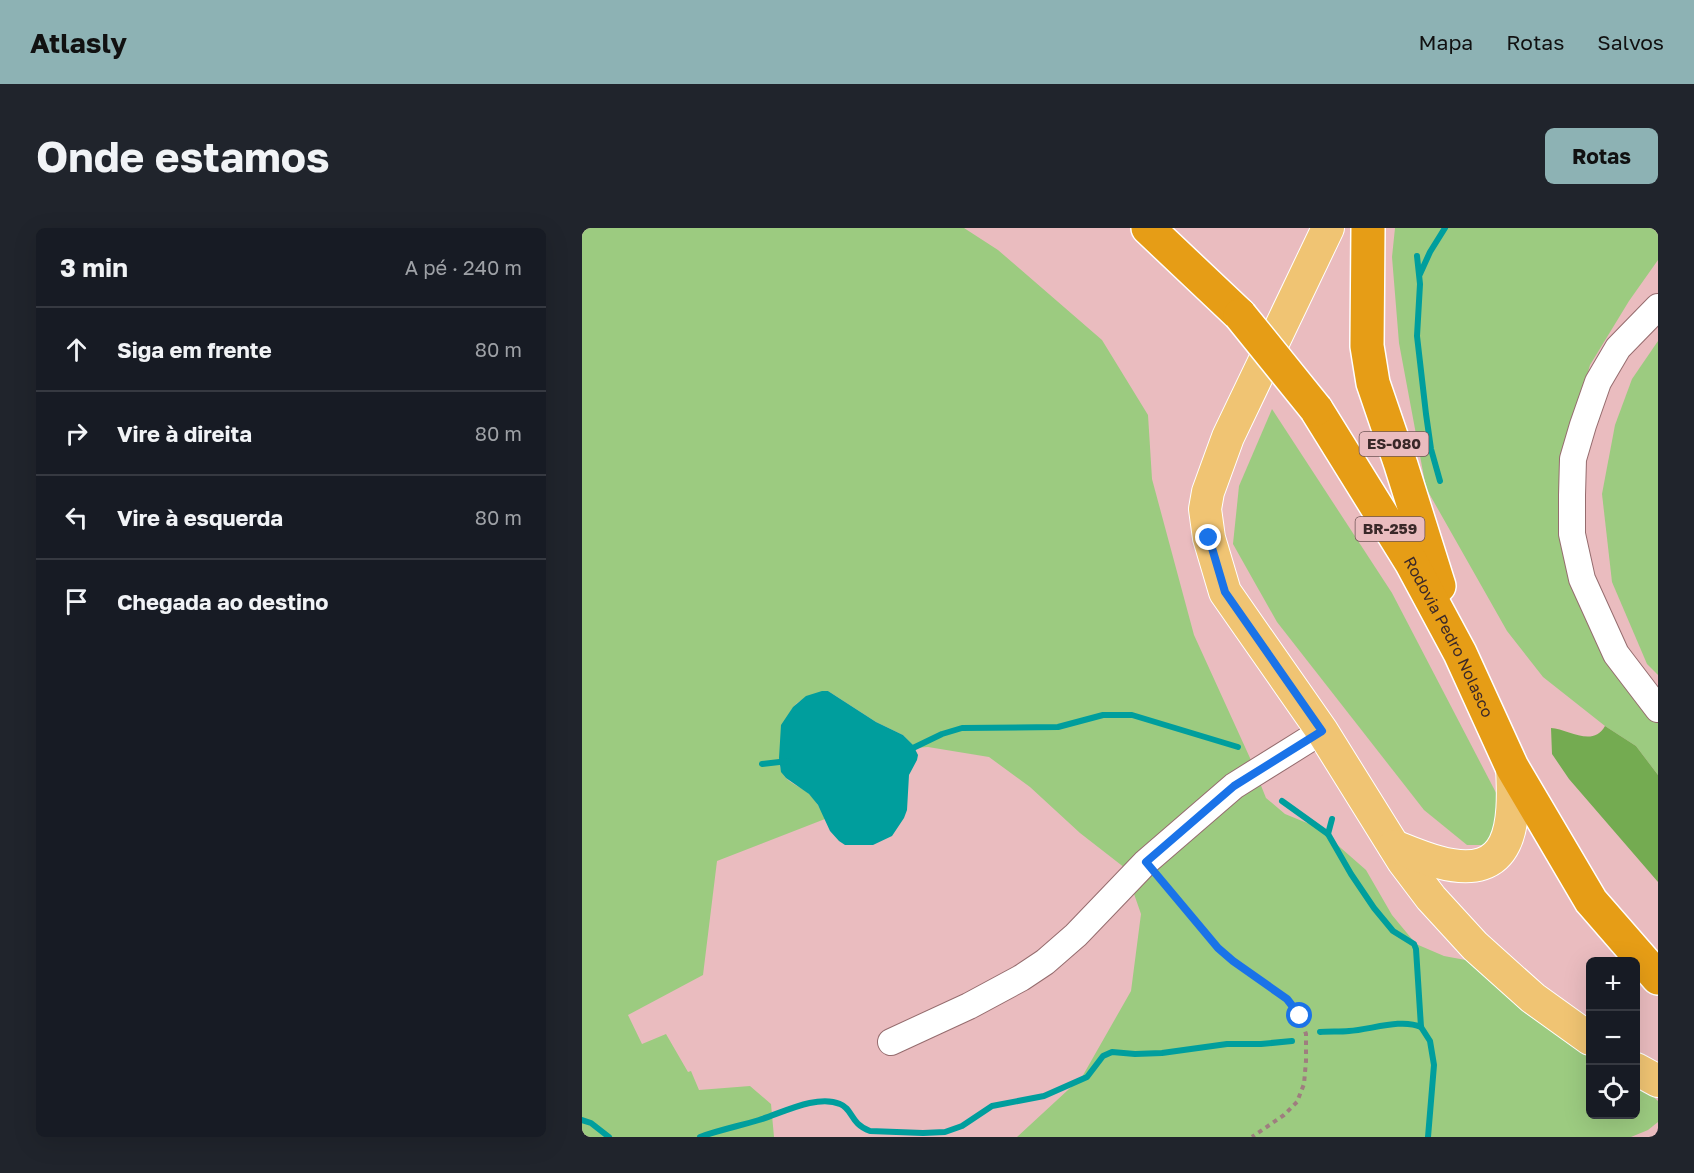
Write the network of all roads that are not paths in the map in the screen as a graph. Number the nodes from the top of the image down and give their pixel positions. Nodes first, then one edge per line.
1 (1148, 228) edge
2 (1328, 228) edge
3 (1368, 228) edge
4 (1658, 307) edge
5 (1460, 653) junction
6 (1658, 709) edge
7 (1322, 731) junction
8 (1512, 767) junction
9 (1394, 846) junction
10 (1021, 978) junction
11 (1658, 978) edge
12 (998, 1006) dead end
13 (1586, 1036) edge
14 (891, 1042) dead end
15 (1640, 1071) edge
16 (1658, 1081) edge

1 - 5 highway, Rodovia Pedro Nolasco / BR-259, bridge
2 - 7 main road
3 - 5 highway, ES-080
4 - 6 street
5 - 8 highway, Rodovia Pedro Nolasco / BR-259
7 - 9 main road
7 - 10 street
8 - 9 main road
8 - 11 highway, Rodovia Pedro Nolasco / BR-259
9 - 13 main road
10 - 12 street
10 - 14 street
15 - 16 main road

